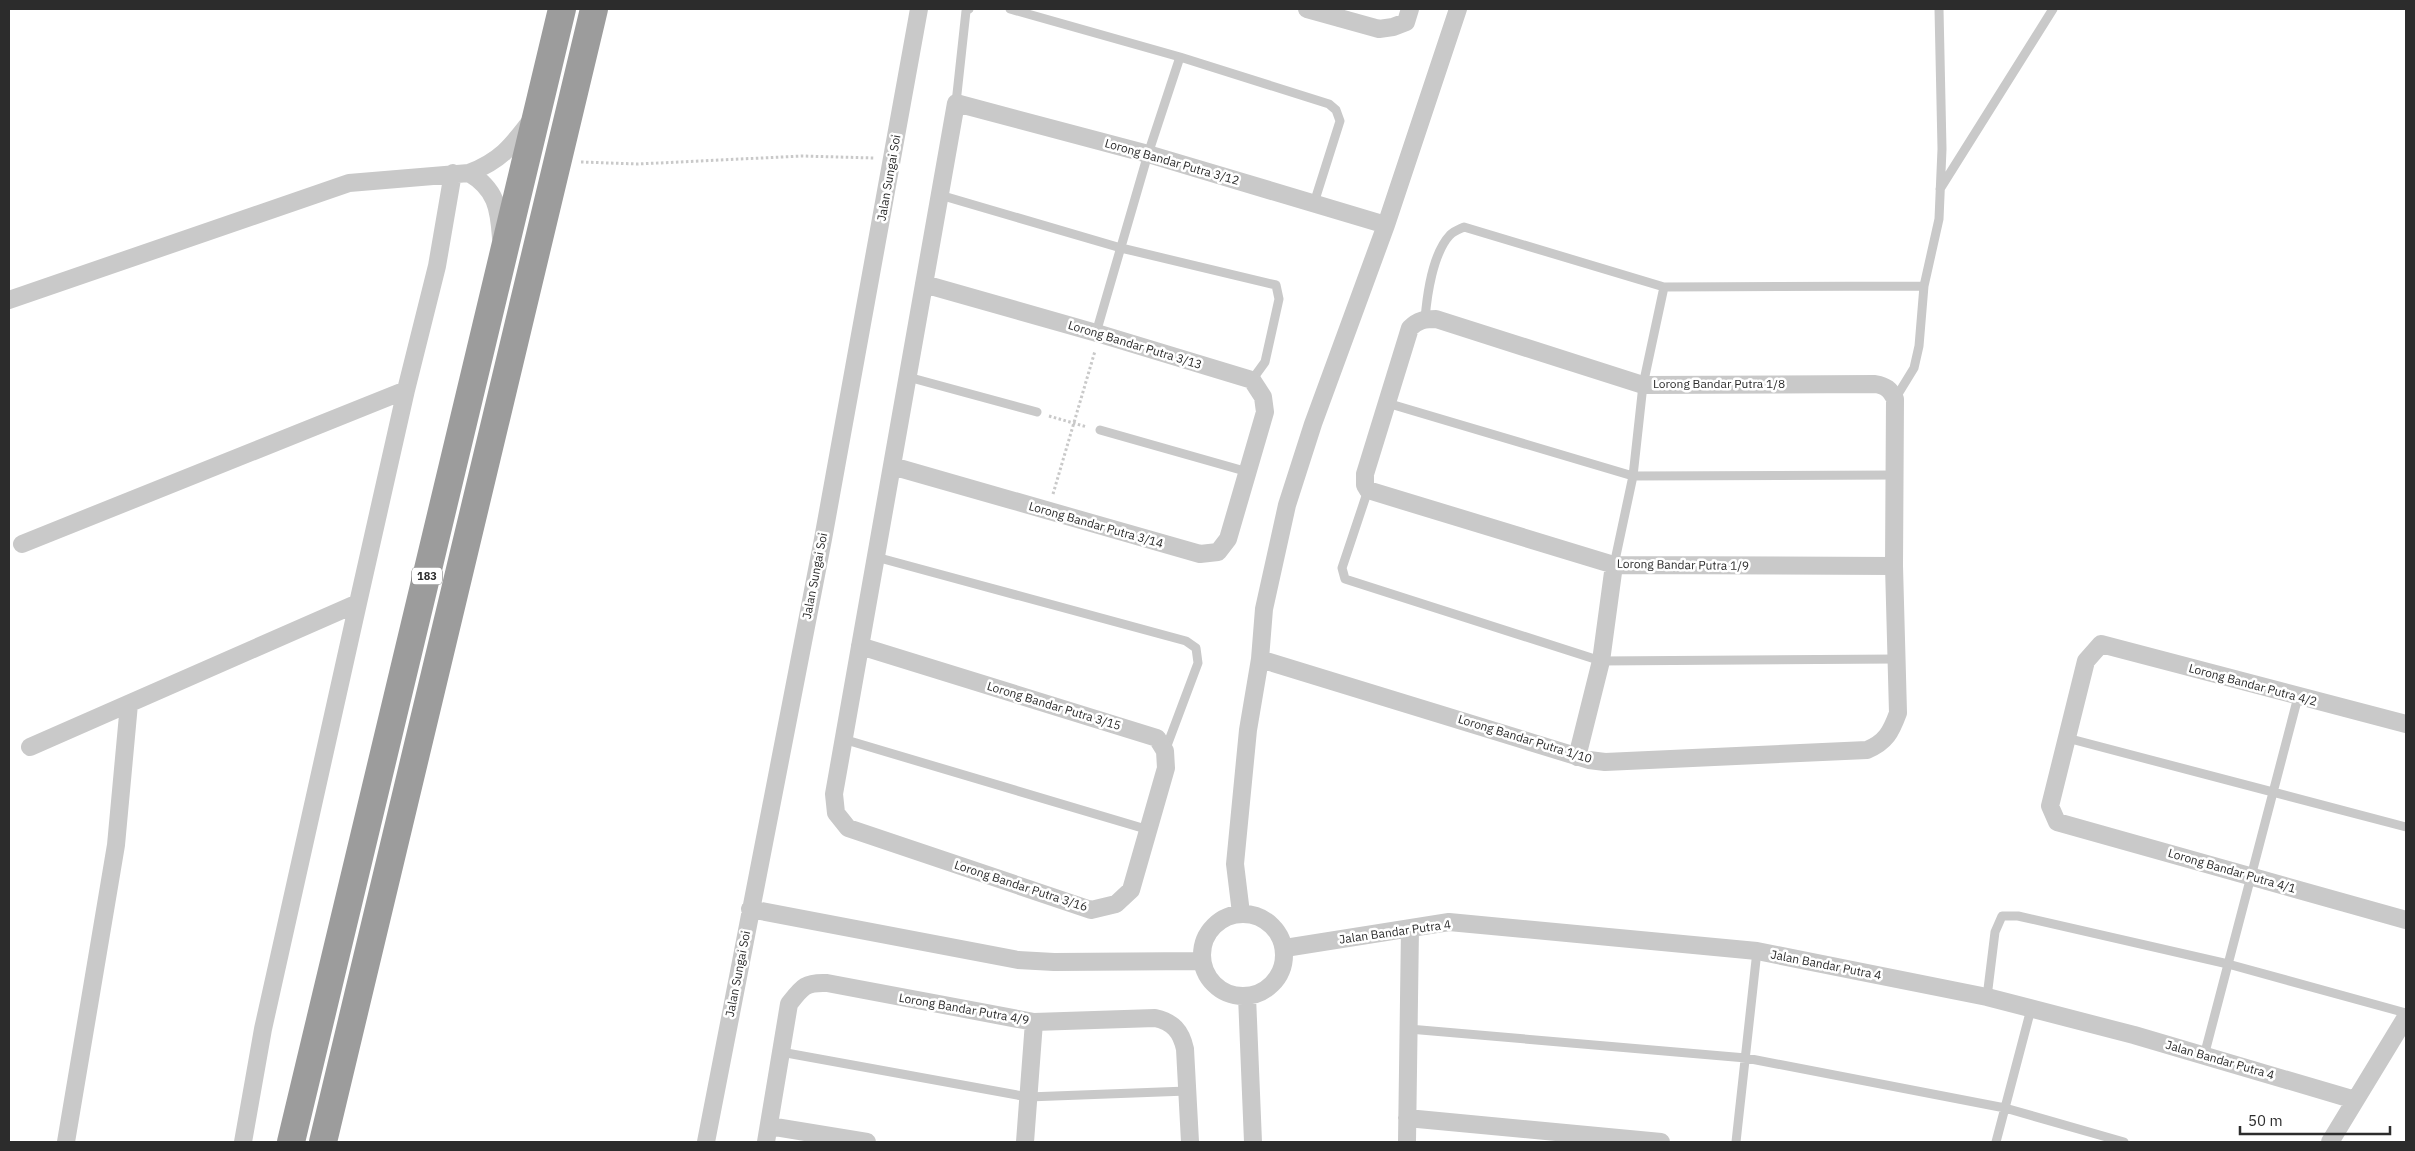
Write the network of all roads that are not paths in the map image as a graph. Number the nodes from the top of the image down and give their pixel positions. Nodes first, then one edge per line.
1 (562, 9) edge
2 (594, 9) edge
3 (919, 9) edge
4 (969, 9) edge
5 (1010, 9) edge
6 (1307, 9) edge
7 (1410, 9) edge
8 (1458, 9) edge
9 (1939, 9) edge
10 (2053, 9) edge
11 (1180, 57) junction
12 (956, 102) junction
13 (538, 112) junction
14 (1148, 154) junction
15 (461, 172) junction
16 (1940, 189) junction
17 (940, 195) junction
18 (1314, 203) junction
19 (1386, 225) junction
20 (1121, 248) junction
21 (503, 258) junction
22 (924, 284) junction
23 (1924, 286) junction
24 (1664, 287) junction
25 (9, 300) edge
26 (1425, 318) junction
27 (1098, 333) junction
28 (908, 377) junction
29 (1252, 380) junction
30 (1643, 384) junction
31 (406, 390) junction
32 (1895, 400) junction
33 (1387, 403) junction
34 (1037, 412) road end
35 (1100, 430) road end
36 (892, 466) junction
37 (1248, 472) junction
38 (1633, 476) junction
39 (1895, 476) junction
40 (1366, 487) junction
41 (22, 544) dead end
42 (876, 557) junction
43 (1614, 565) junction
44 (1894, 566) junction
45 (358, 603) junction
46 (860, 646) junction
47 (1260, 659) junction
48 (1897, 659) junction
49 (1601, 661) junction
50 (2298, 697) junction
51 (129, 704) junction
52 (2406, 724) edge
53 (2067, 738) junction
54 (843, 739) junction
55 (30, 746) dead end
56 (1165, 751) junction
57 (1577, 756) junction
58 (2273, 792) junction
59 (2406, 827) edge
60 (1149, 830) junction
61 (2250, 876) junction
62 (750, 909) junction
63 (1241, 914) junction
64 (2406, 920) edge
65 (1410, 928) junction
66 (1285, 948) junction
67 (1757, 951) junction
68 (1202, 961) junction
69 (2228, 964) junction
70 (1247, 996) junction
71 (1987, 997) junction
72 (2031, 1009) junction
73 (2406, 1013) edge
74 (2406, 1017) edge
75 (1034, 1022) junction
76 (1409, 1029) junction
77 (781, 1052) junction
78 (2204, 1056) junction
79 (1746, 1058) junction
80 (1187, 1091) junction
81 (1028, 1097) junction
82 (2355, 1100) junction
83 (2005, 1108) junction
84 (1407, 1118) junction
85 (768, 1134) edge
86 (66, 1142) edge
87 (243, 1142) edge
88 (291, 1142) edge
89 (323, 1142) edge
90 (706, 1142) edge
91 (867, 1142) edge
92 (1025, 1142) edge
93 (1190, 1142) edge
94 (1253, 1142) edge
95 (1407, 1142) edge
96 (1661, 1142) edge
97 (1736, 1142) edge
98 (1996, 1142) edge
99 (2124, 1142) edge
100 (2330, 1142) edge

1 - 13 highway, 183
2 - 89 highway, 183
3 - 62 street, Jalan Sungai Soi
4 - 12 lane
5 - 11 lane
6 - 7 street
8 - 19 street
9 - 16 lane
10 - 16 lane
11 - 14 lane
11 - 18 lane
12 - 14 street, Lorong Bandar Putra 3/12
12 - 17 street
13 - 15 street
13 - 21 highway, 183
14 - 18 street, Lorong Bandar Putra 3/12
14 - 20 lane
15 - 21 street
15 - 25 street
15 - 31 street
16 - 23 lane
17 - 20 lane
17 - 22 street
18 - 19 street, Lorong Bandar Putra 3/12
19 - 47 street
20 - 27 lane
20 - 29 lane
21 - 88 highway, 183
22 - 27 street, Lorong Bandar Putra 3/13
22 - 28 street
23 - 24 lane
23 - 32 lane
24 - 26 lane
24 - 30 lane
26 - 30 street, Lorong Bandar Putra 1/8
26 - 33 street
27 - 29 street, Lorong Bandar Putra 3/13
28 - 34 lane
28 - 36 street
29 - 37 street
30 - 32 street, Lorong Bandar Putra 1/8
30 - 38 lane
31 - 41 street
31 - 45 street
32 - 39 street
33 - 38 lane
33 - 40 street
35 - 37 lane
36 - 37 street, Lorong Bandar Putra 3/14
36 - 42 street
38 - 39 lane
38 - 43 lane
39 - 44 street
40 - 43 street, Lorong Bandar Putra 1/9
40 - 49 lane
42 - 46 street
42 - 56 lane
43 - 44 street, Lorong Bandar Putra 1/9
43 - 49 street
44 - 48 street
45 - 51 street
45 - 87 street
46 - 54 street
46 - 56 street, Lorong Bandar Putra 3/15
47 - 57 street, Lorong Bandar Putra 1/10
47 - 63 street
48 - 49 lane
48 - 57 street, Lorong Bandar Putra 1/10
49 - 57 street
50 - 52 street, Lorong Bandar Putra 4/2
50 - 53 street, Lorong Bandar Putra 4/2
50 - 58 lane
51 - 55 street
51 - 86 street
53 - 58 lane
53 - 61 street, Lorong Bandar Putra 4/1
54 - 60 lane
54 - 60 street, Lorong Bandar Putra 3/16
56 - 60 street
58 - 59 lane
58 - 61 lane
61 - 64 street, Lorong Bandar Putra 4/1
61 - 69 lane
62 - 68 street
62 - 90 street, Jalan Sungai Soi
63 - 66 street
63 - 68 street
65 - 66 street, Jalan Bandar Putra 4
65 - 67 street, Jalan Bandar Putra 4
65 - 76 street
66 - 70 street
67 - 71 street, Jalan Bandar Putra 4
67 - 79 lane
68 - 70 street
69 - 71 lane
69 - 73 lane
69 - 78 lane
70 - 94 street
71 - 72 street, Jalan Bandar Putra 4
72 - 78 street, Jalan Bandar Putra 4
72 - 83 lane
74 - 82 street
75 - 77 street, Lorong Bandar Putra 4/9
75 - 80 street, Lorong Bandar Putra 4/9
75 - 81 street
76 - 79 lane
76 - 84 street
77 - 81 lane
77 - 85 street
78 - 82 street, Jalan Bandar Putra 4
79 - 83 lane
79 - 97 lane
80 - 81 lane
80 - 93 street
81 - 92 street
82 - 100 street
83 - 98 lane
83 - 99 lane
84 - 95 street
84 - 96 street
85 - 91 street

